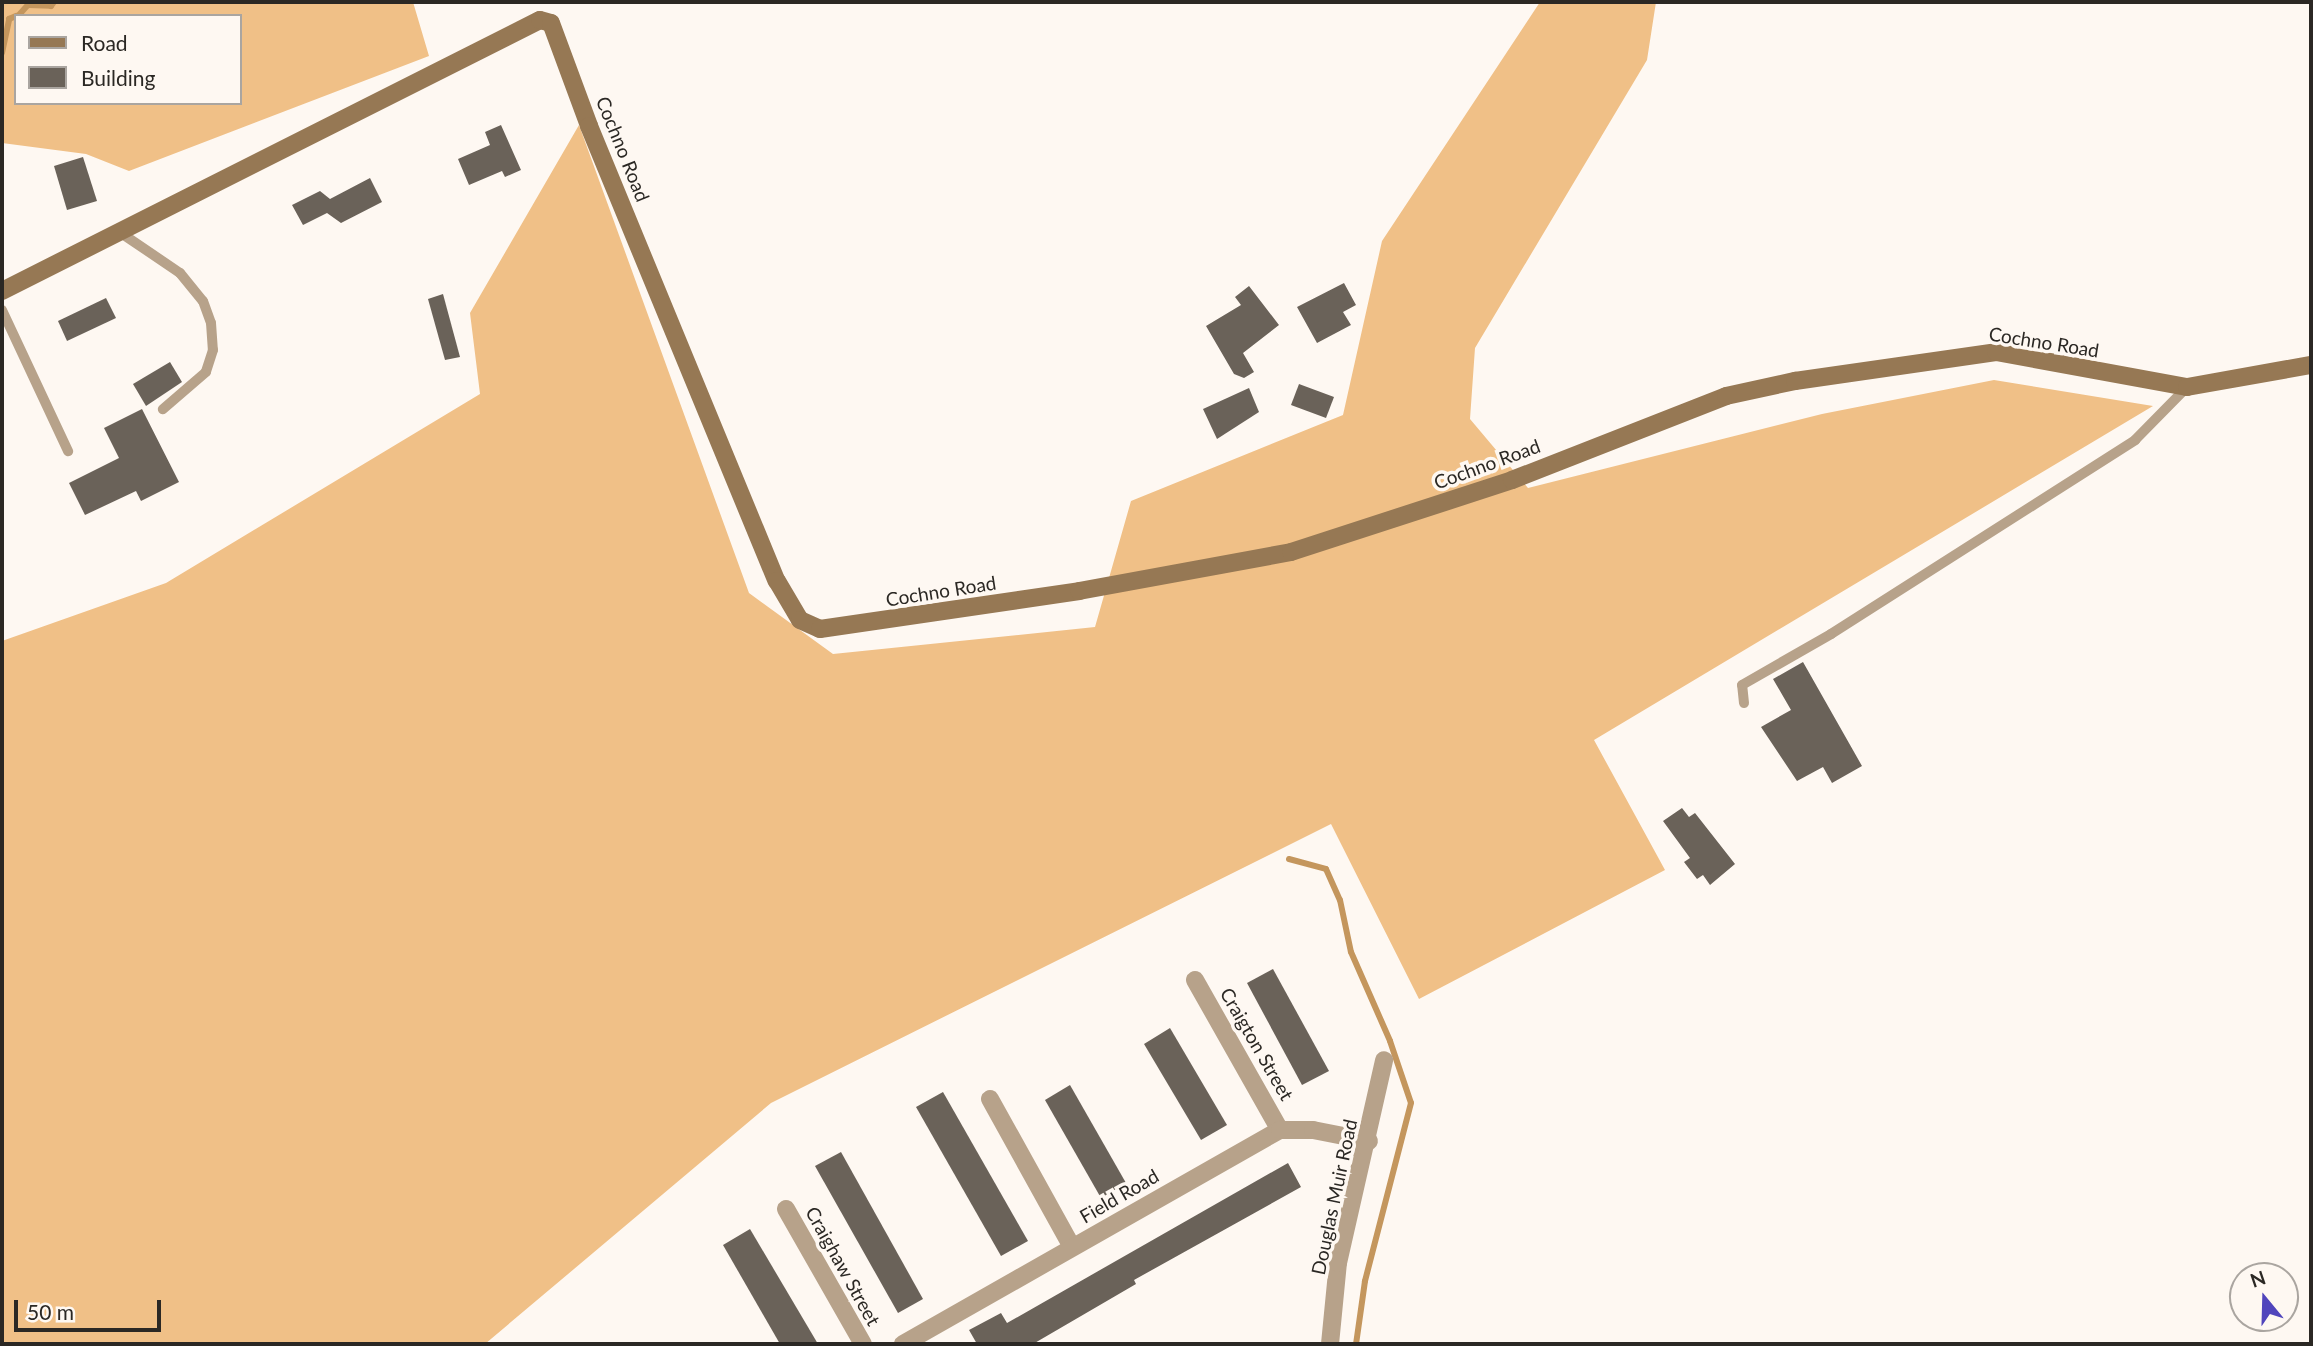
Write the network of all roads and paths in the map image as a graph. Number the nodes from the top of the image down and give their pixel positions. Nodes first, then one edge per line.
1 (118, 231) junction
2 (2, 291) edge
3 (2, 310) edge
4 (2311, 365) edge
5 (2187, 387) junction
6 (163, 409) dead end
7 (68, 451) dead end
8 (1744, 703) dead end
9 (1195, 980) dead end
10 (1384, 1060) dead end
11 (990, 1099) dead end
12 (1280, 1130) junction
13 (1369, 1140) junction
14 (786, 1209) dead end
15 (1072, 1247) junction
16 (863, 1344) edge
17 (903, 1344) edge
18 (1330, 1344) edge

1 - 2 street, Cochno Road
1 - 5 street, Cochno Road
1 - 6 lane
3 - 7 lane
4 - 5 street, Cochno Road
5 - 8 lane
9 - 12 street, Craigton Street
10 - 13 street, Douglas Muir Road
11 - 15 street
12 - 13 street, Field Road
12 - 15 street, Field Road
13 - 18 street, Douglas Muir Road
14 - 16 street, Craighaw Street
15 - 17 street, Field Road

